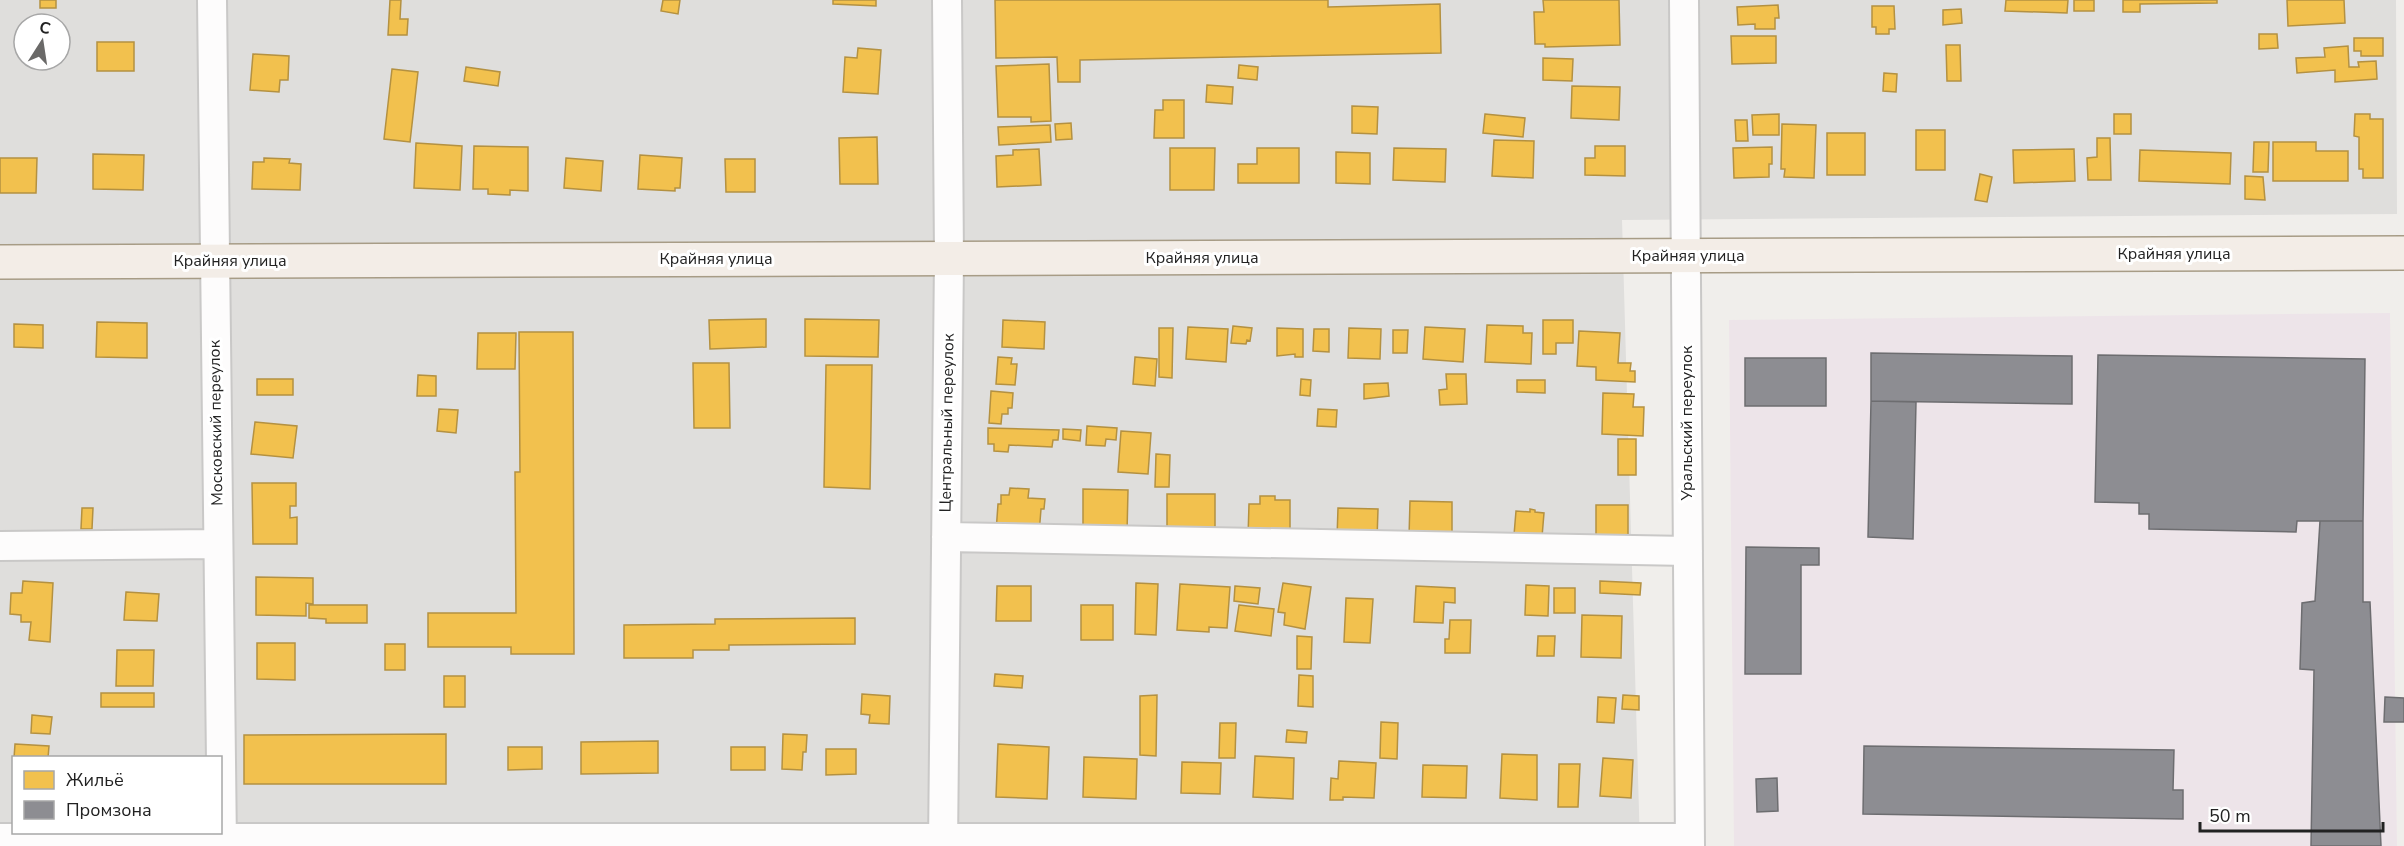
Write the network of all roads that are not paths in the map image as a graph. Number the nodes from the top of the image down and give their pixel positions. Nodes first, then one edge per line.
1 (212, 0) edge
2 (947, 0) edge
3 (1684, 0) edge
4 (2404, 253) edge
5 (1686, 256) junction
6 (949, 258) junction
7 (214, 261) junction
8 (0, 262) edge
9 (946, 537) junction
10 (218, 544) junction
11 (0, 546) edge
12 (1688, 551) junction
13 (221, 756) edge
14 (0, 838) edge
15 (222, 841) edge
16 (1690, 842) edge
17 (943, 843) edge

1 - 7 street, Московский переулок
2 - 6 street, Центральный переулок
3 - 5 street, Уральский переулок
4 - 5 main road, Крайняя улица
5 - 6 main road, Крайняя улица
5 - 12 street, Уральский переулок
6 - 7 main road, Крайняя улица
6 - 9 street, Центральный переулок
7 - 8 main road, Крайняя улица
7 - 10 street, Московский переулок
9 - 12 street
9 - 17 street, Центральный переулок
10 - 11 street
10 - 13 street, Московский переулок
12 - 16 street, Уральский переулок
14 - 15 street
15 - 17 street
16 - 17 street

